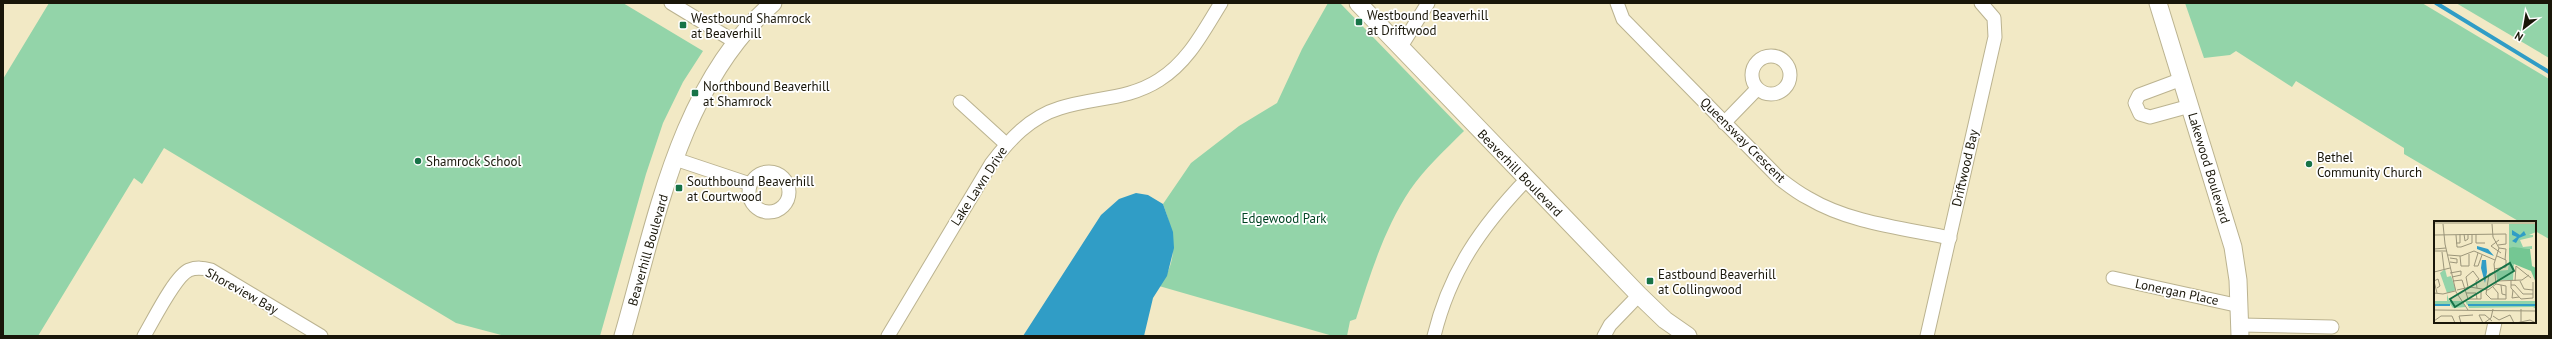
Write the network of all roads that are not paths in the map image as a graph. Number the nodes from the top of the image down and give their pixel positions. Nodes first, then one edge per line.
1 (671, 3) edge
2 (773, 3) edge
3 (1221, 3) edge
4 (1358, 3) edge
5 (1428, 3) edge
6 (1617, 3) edge
7 (1981, 3) edge
8 (2158, 3) edge
9 (737, 43) junction
10 (1400, 48) junction
11 (2182, 79) junction
12 (1757, 89) dead end
13 (960, 102) dead end
14 (2190, 106) junction
15 (1724, 123) junction
16 (1006, 144) junction
17 (675, 159) junction
18 (1527, 179) junction
19 (750, 184) dead end
20 (1950, 238) junction
21 (2113, 278) dead end
22 (1639, 295) junction
23 (2240, 306) junction
24 (2495, 323) edge
25 (2332, 326) dead end
26 (2240, 331) edge
27 (144, 336) edge
28 (321, 336) edge
29 (625, 336) edge
30 (888, 336) edge
31 (1434, 336) edge
32 (1604, 336) edge
33 (1688, 336) edge
34 (1927, 336) edge
35 (2492, 336) edge

1 - 9 street
2 - 9 street, Beaverhill Boulevard
3 - 16 street, Lake Lawn Drive
4 - 10 street, Beaverhill Boulevard
5 - 10 street
6 - 15 street, Queensway Crescent
7 - 20 street, Driftwood Bay
8 - 11 street, Lakewood Boulevard
9 - 17 street, Beaverhill Boulevard
10 - 18 street, Beaverhill Boulevard
11 - 14 street, Lakewood Boulevard
11 - 14 street
12 - 15 street
13 - 16 street
14 - 23 street, Lakewood Boulevard
15 - 20 street, Queensway Crescent
16 - 30 street, Lake Lawn Drive
17 - 19 street
17 - 29 street, Beaverhill Boulevard
18 - 22 street, Beaverhill Boulevard
18 - 31 street
20 - 34 street, Driftwood Bay
21 - 23 street, Lonergan Place
22 - 32 street
22 - 33 street, Beaverhill Boulevard
23 - 26 street, Lakewood Boulevard
24 - 35 street
25 - 26 street
27 - 28 street, Shoreview Bay

